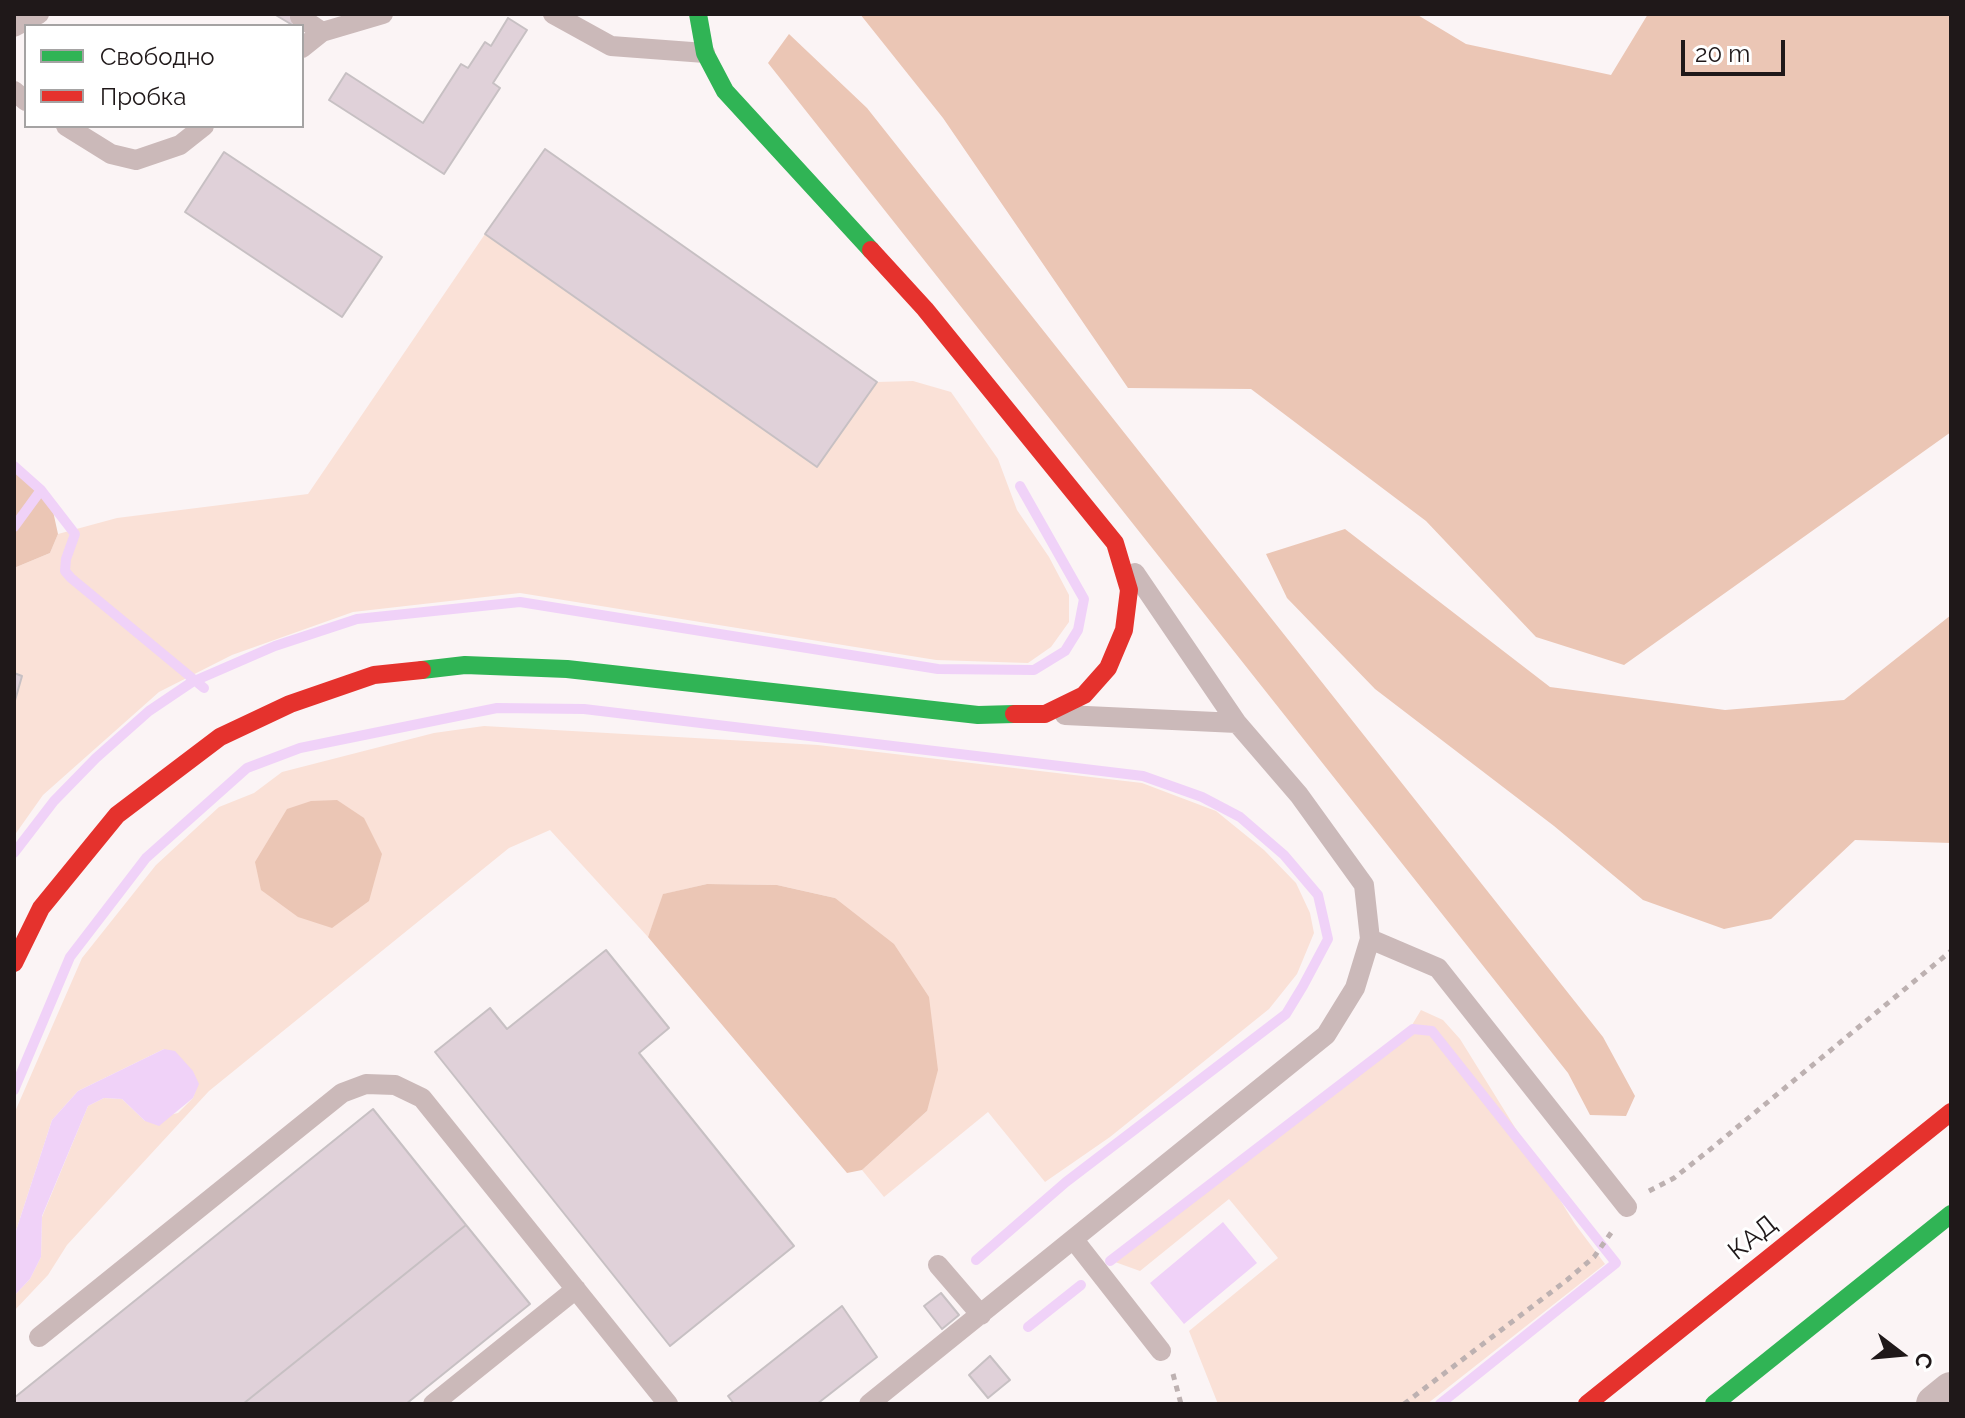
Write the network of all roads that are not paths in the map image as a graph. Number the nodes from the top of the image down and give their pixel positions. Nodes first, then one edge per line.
1 (39, 14) edge
2 (383, 14) edge
3 (553, 14) edge
4 (698, 14) edge
5 (300, 17) dead end
6 (14, 27) edge
7 (322, 32) junction
8 (304, 46) edge
9 (705, 53) junction
10 (69, 128) edge
11 (201, 128) edge
12 (1115, 543) junction
13 (1045, 714) junction
14 (1237, 723) junction
15 (1370, 939) junction
16 (14, 963) edge
17 (1951, 1112) edge
18 (1627, 1207) road end
19 (1951, 1214) edge
20 (1074, 1240) junction
21 (938, 1265) dead end
22 (576, 1289) junction
23 (981, 1315) junction
24 (39, 1337) dead end
25 (1161, 1351) dead end
26 (1951, 1391) edge
27 (433, 1404) edge
28 (668, 1404) edge
29 (869, 1404) edge
30 (1587, 1404) edge
31 (1714, 1404) edge
32 (1935, 1404) edge

1 - 6 lane
2 - 7 lane
3 - 9 lane
4 - 9 main road
5 - 7 lane
7 - 8 lane
9 - 12 main road
10 - 11 lane
12 - 13 main road
12 - 14 lane
13 - 14 lane
13 - 16 main road
14 - 15 lane
15 - 18 lane
15 - 20 lane
17 - 30 main road, КАД
19 - 31 main road
20 - 23 lane
20 - 25 lane
21 - 23 lane
22 - 24 lane
22 - 27 lane
22 - 28 lane
23 - 29 lane
26 - 32 street

